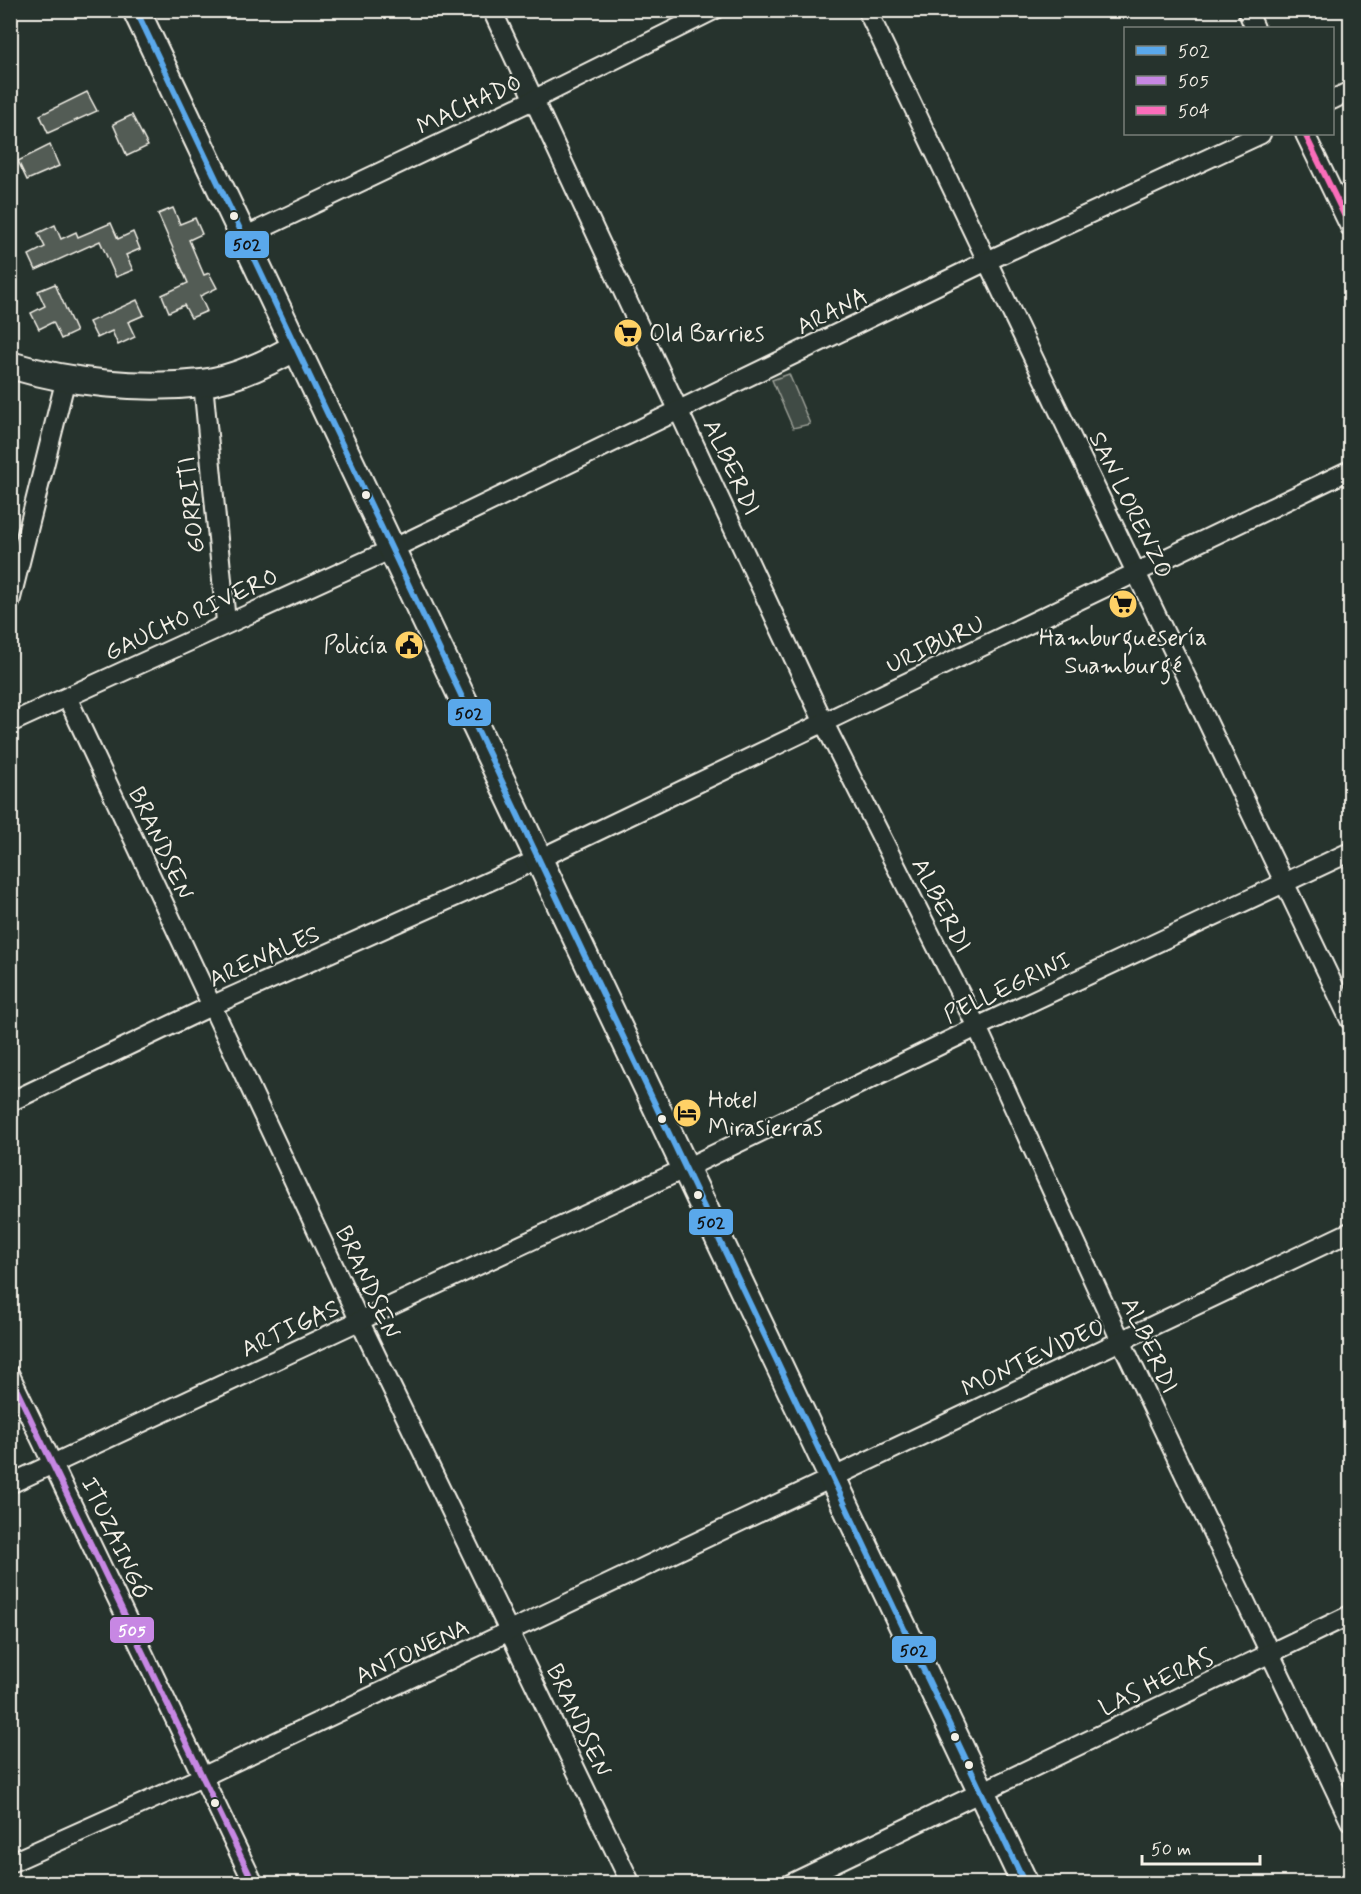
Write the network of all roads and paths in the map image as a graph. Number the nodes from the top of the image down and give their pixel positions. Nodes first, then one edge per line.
1 (136, 10) edge
2 (492, 10) edge
3 (714, 10) edge
4 (867, 10) edge
5 (1246, 10) edge
6 (1254, 27) edge
7 (1350, 91) edge
8 (1334, 98) edge
9 (535, 99) junction
10 (1259, 135) edge
11 (1305, 135) edge
12 (1350, 227) edge
13 (244, 237) junction
14 (987, 261) junction
15 (296, 347) junction
16 (10, 366) edge
17 (66, 378) junction
18 (203, 383) junction
19 (680, 412) junction
20 (1350, 470) edge
21 (392, 549) junction
22 (1137, 574) junction
23 (10, 602) edge
24 (226, 622) junction
25 (68, 699) junction
26 (10, 723) edge
27 (824, 723) junction
28 (1350, 852) edge
29 (539, 859) junction
30 (1285, 883) junction
31 (211, 1006) junction
32 (1350, 1020) edge
33 (977, 1027) junction
34 (10, 1102) edge
35 (686, 1168) junction
36 (1350, 1232) edge
37 (360, 1322) junction
38 (1121, 1341) junction
39 (10, 1375) edge
40 (54, 1463) junction
41 (833, 1478) junction
42 (10, 1484) edge
43 (1350, 1615) edge
44 (510, 1631) junction
45 (1270, 1653) junction
46 (202, 1777) junction
47 (982, 1793) junction
48 (1350, 1821) edge
49 (10, 1863) edge
50 (254, 1884) edge
51 (631, 1884) edge
52 (790, 1884) edge
53 (1025, 1884) edge

1 - 13 main road
2 - 9 street, ALBERDI
3 - 9 street, MACHADO
4 - 14 street, SAN LORENZO
5 - 6 street
7 - 8 street
9 - 13 street, MACHADO
9 - 19 street, ALBERDI
10 - 14 street, ARANA
11 - 12 street
13 - 15 main road
14 - 19 street, ARANA
14 - 22 street, SAN LORENZO
15 - 18 main road
15 - 21 main road
16 - 17 main road
17 - 18 main road
17 - 23 street
18 - 24 street, GORRITI
19 - 21 street, ARANA
19 - 27 street, ALBERDI
20 - 22 street, URIBURU
21 - 24 street, GAUCHO RIVERO
21 - 29 main road
22 - 27 street, URIBURU
22 - 30 street, SAN LORENZO
24 - 25 street, GAUCHO RIVERO
25 - 26 street, GAUCHO RIVERO
25 - 31 street, BRANDSEN
27 - 29 street, URIBURU
27 - 33 street, ALBERDI
28 - 30 street, PELLEGRINI
29 - 31 street, ARENALES
29 - 35 main road
30 - 32 street, SAN LORENZO
30 - 33 street, PELLEGRINI
31 - 34 street, ARENALES
31 - 37 street, BRANDSEN
33 - 35 street, PELLEGRINI
33 - 38 street, ALBERDI
35 - 37 street, ARTIGAS
35 - 41 main road
36 - 38 street, MONTEVIDEO
37 - 40 street, ARTIGAS
37 - 44 street, BRANDSEN
38 - 41 street, MONTEVIDEO
38 - 45 street, ALBERDI
39 - 40 street, ITUZAINGÓ
40 - 42 street, ARTIGAS
40 - 46 street, ITUZAINGÓ
41 - 44 street, ANTONENA
41 - 47 main road
43 - 45 street, LAS HERAS
44 - 46 street, ANTONENA
44 - 51 street, BRANDSEN
45 - 47 street, LAS HERAS
45 - 48 street, ALBERDI
46 - 49 street, ANTONENA
46 - 50 street, ITUZAINGÓ
47 - 52 street, LAS HERAS
47 - 53 main road

